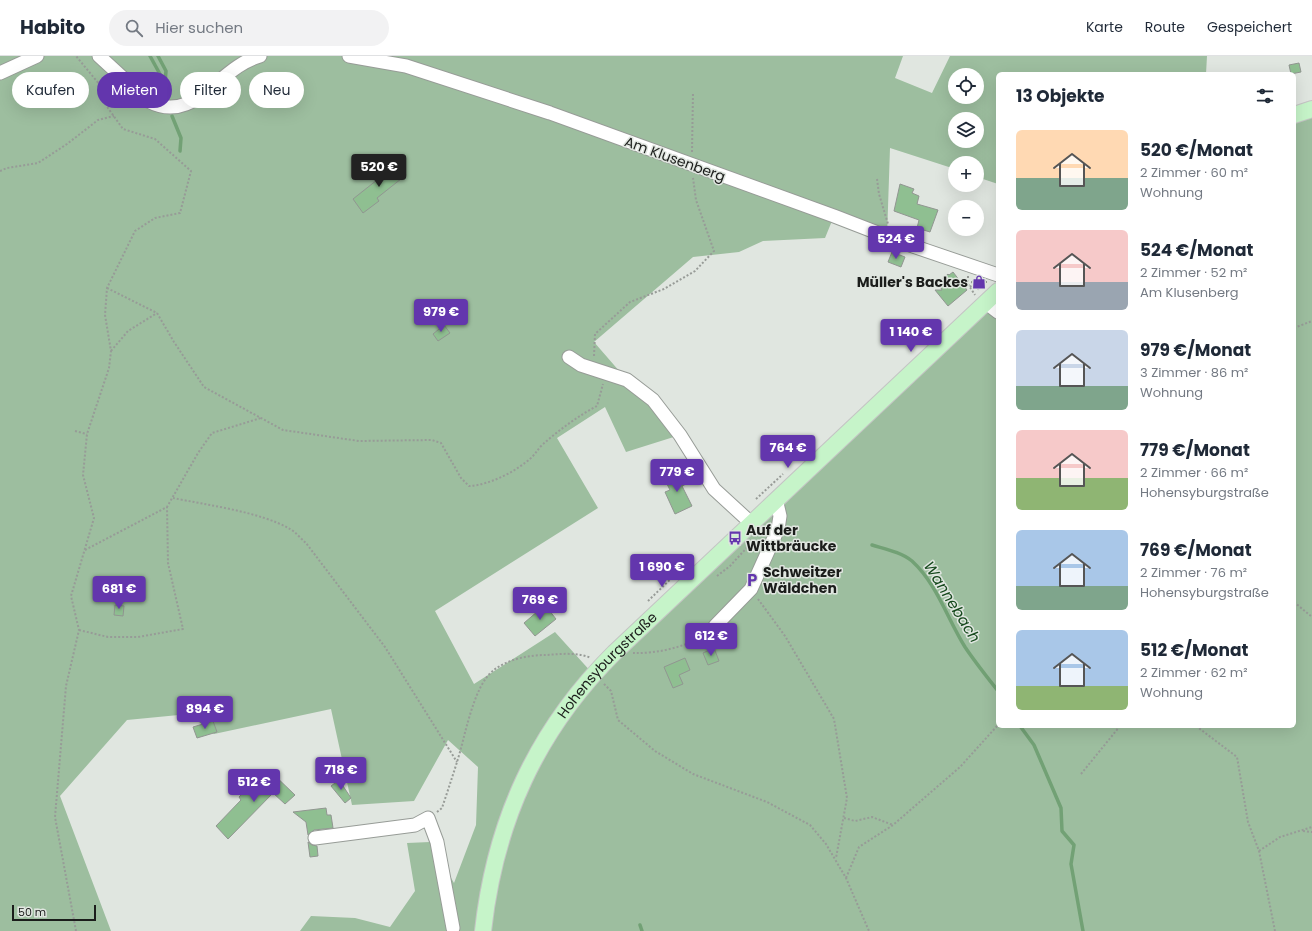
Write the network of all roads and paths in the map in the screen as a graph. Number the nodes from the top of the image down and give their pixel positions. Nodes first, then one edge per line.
1 (37, 56) edge
2 (76, 56) edge
3 (99, 56) edge
4 (260, 56) edge
5 (349, 56) edge
6 (0, 73) edge
7 (693, 92) dead end
8 (1312, 109) edge
9 (1296, 114) edge
10 (114, 116) junction
11 (692, 165) junction
12 (0, 171) edge
13 (877, 179) dead end
14 (894, 240) junction
15 (968, 265) junction
16 (996, 274) edge
17 (973, 284) dead end
18 (970, 287) junction
19 (107, 288) junction
20 (996, 292) edge
21 (983, 304) junction
22 (996, 311) edge
23 (157, 313) junction
24 (1312, 322) edge
25 (1296, 327) edge
26 (111, 351) junction
27 (569, 357) dead end
28 (601, 371) junction
29 (261, 418) junction
30 (75, 431) dead end
31 (87, 434) junction
32 (173, 498) junction
33 (776, 499) junction
34 (167, 507) junction
35 (751, 523) junction
36 (85, 550) junction
37 (751, 589) junction
38 (1296, 604) edge
39 (1312, 617) edge
40 (715, 626) joint
41 (79, 630) junction
42 (609, 658) junction
43 (602, 681) dead end
44 (996, 727) edge
45 (1118, 728) edge
46 (1199, 728) edge
47 (457, 762) junction
48 (1081, 774) dead end
49 (428, 818) junction
50 (844, 818) junction
51 (893, 825) junction
52 (1312, 827) edge
53 (1302, 831) junction
54 (1312, 832) edge
55 (315, 838) dead end
56 (1259, 851) junction
57 (836, 859) junction
58 (846, 878) junction
59 (452, 930) edge
60 (76, 931) edge
61 (483, 931) edge
62 (869, 931) edge
63 (1275, 931) edge

1 - 6 street
2 - 10 path
3 - 4 street
5 - 11 street, Am Klusenberg
7 - 11 path
8 - 9 main road
10 - 12 path
10 - 19 path
11 - 14 street, Am Klusenberg
11 - 28 path
13 - 14 path
14 - 15 street, Am Klusenberg
15 - 16 street, Am Klusenberg
15 - 18 path
17 - 18 path
18 - 21 path
19 - 23 path
19 - 26 path
20 - 21 main road, Hohensyburgstraße
21 - 22 street
21 - 33 main road, Hohensyburgstraße
23 - 26 path
23 - 29 path
24 - 25 path
26 - 31 path
27 - 28 street
28 - 29 path
28 - 35 street
29 - 32 path
30 - 31 path
31 - 36 path
32 - 34 path
32 - 47 path
33 - 35 main road, Hohensyburgstraße
33 - 37 street
34 - 36 path
34 - 41 path
35 - 42 main road, Hohensyburgstraße
36 - 41 path
37 - 40 street
37 - 50 path
38 - 39 path
40 - 42 path
41 - 60 path
42 - 47 path
42 - 61 main road, Hohensyburgstraße
43 - 57 path
44 - 51 path
45 - 48 path
46 - 56 path
47 - 49 path
49 - 55 street
49 - 59 street
50 - 51 path
50 - 57 path
51 - 58 path
52 - 53 path
53 - 54 path
53 - 56 path
56 - 63 path
57 - 58 path
58 - 62 path

